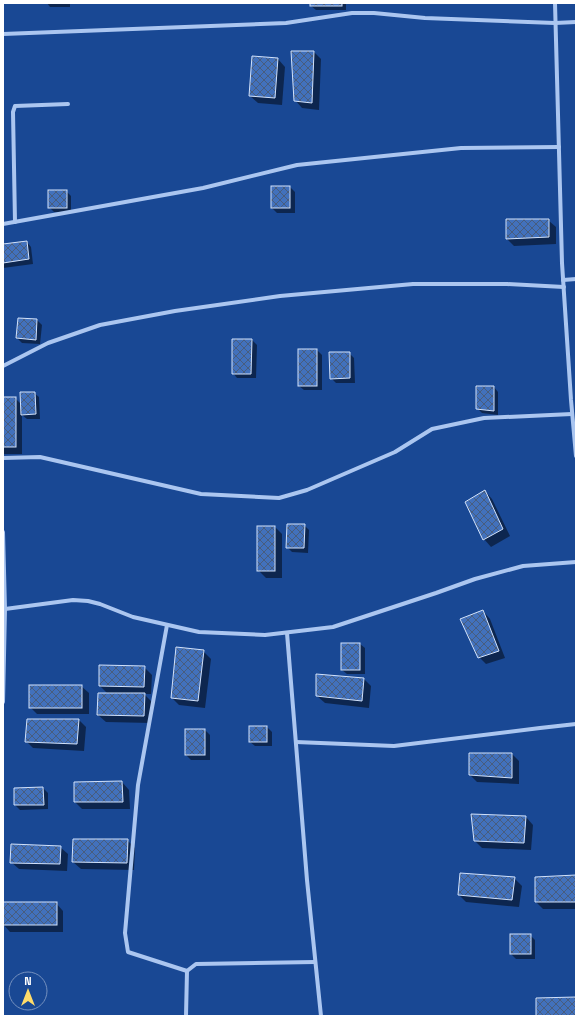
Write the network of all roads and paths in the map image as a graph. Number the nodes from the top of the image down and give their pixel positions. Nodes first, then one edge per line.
1 (555, 3) edge
2 (576, 22) edge
3 (556, 23) junction
4 (3, 34) edge
5 (68, 104) dead end
6 (559, 147) junction
7 (15, 222) junction
8 (3, 224) edge
9 (576, 279) edge
10 (563, 280) junction
11 (564, 286) junction
12 (3, 366) edge
13 (572, 414) junction
14 (575, 419) edge
15 (576, 456) edge
16 (3, 458) edge
17 (3, 532) edge
18 (576, 562) edge
19 (5, 609) junction
20 (167, 624) junction
21 (287, 633) junction
22 (3, 675) edge
23 (3, 702) edge
24 (576, 724) edge
25 (296, 742) junction
26 (316, 962) junction
27 (187, 971) junction
28 (186, 1016) edge
29 (321, 1016) edge

1 - 3 street
2 - 3 street
3 - 4 street
3 - 6 street
5 - 7 street
6 - 7 street
6 - 10 street
7 - 8 street
9 - 10 street
10 - 11 street
11 - 12 street
11 - 13 street
13 - 14 street
13 - 16 street
14 - 15 street
17 - 19 street
18 - 21 street
19 - 20 street
19 - 22 street
20 - 21 street
20 - 27 street
21 - 25 street
22 - 23 street
24 - 25 street
25 - 26 street
26 - 27 street
26 - 29 street
27 - 28 street

